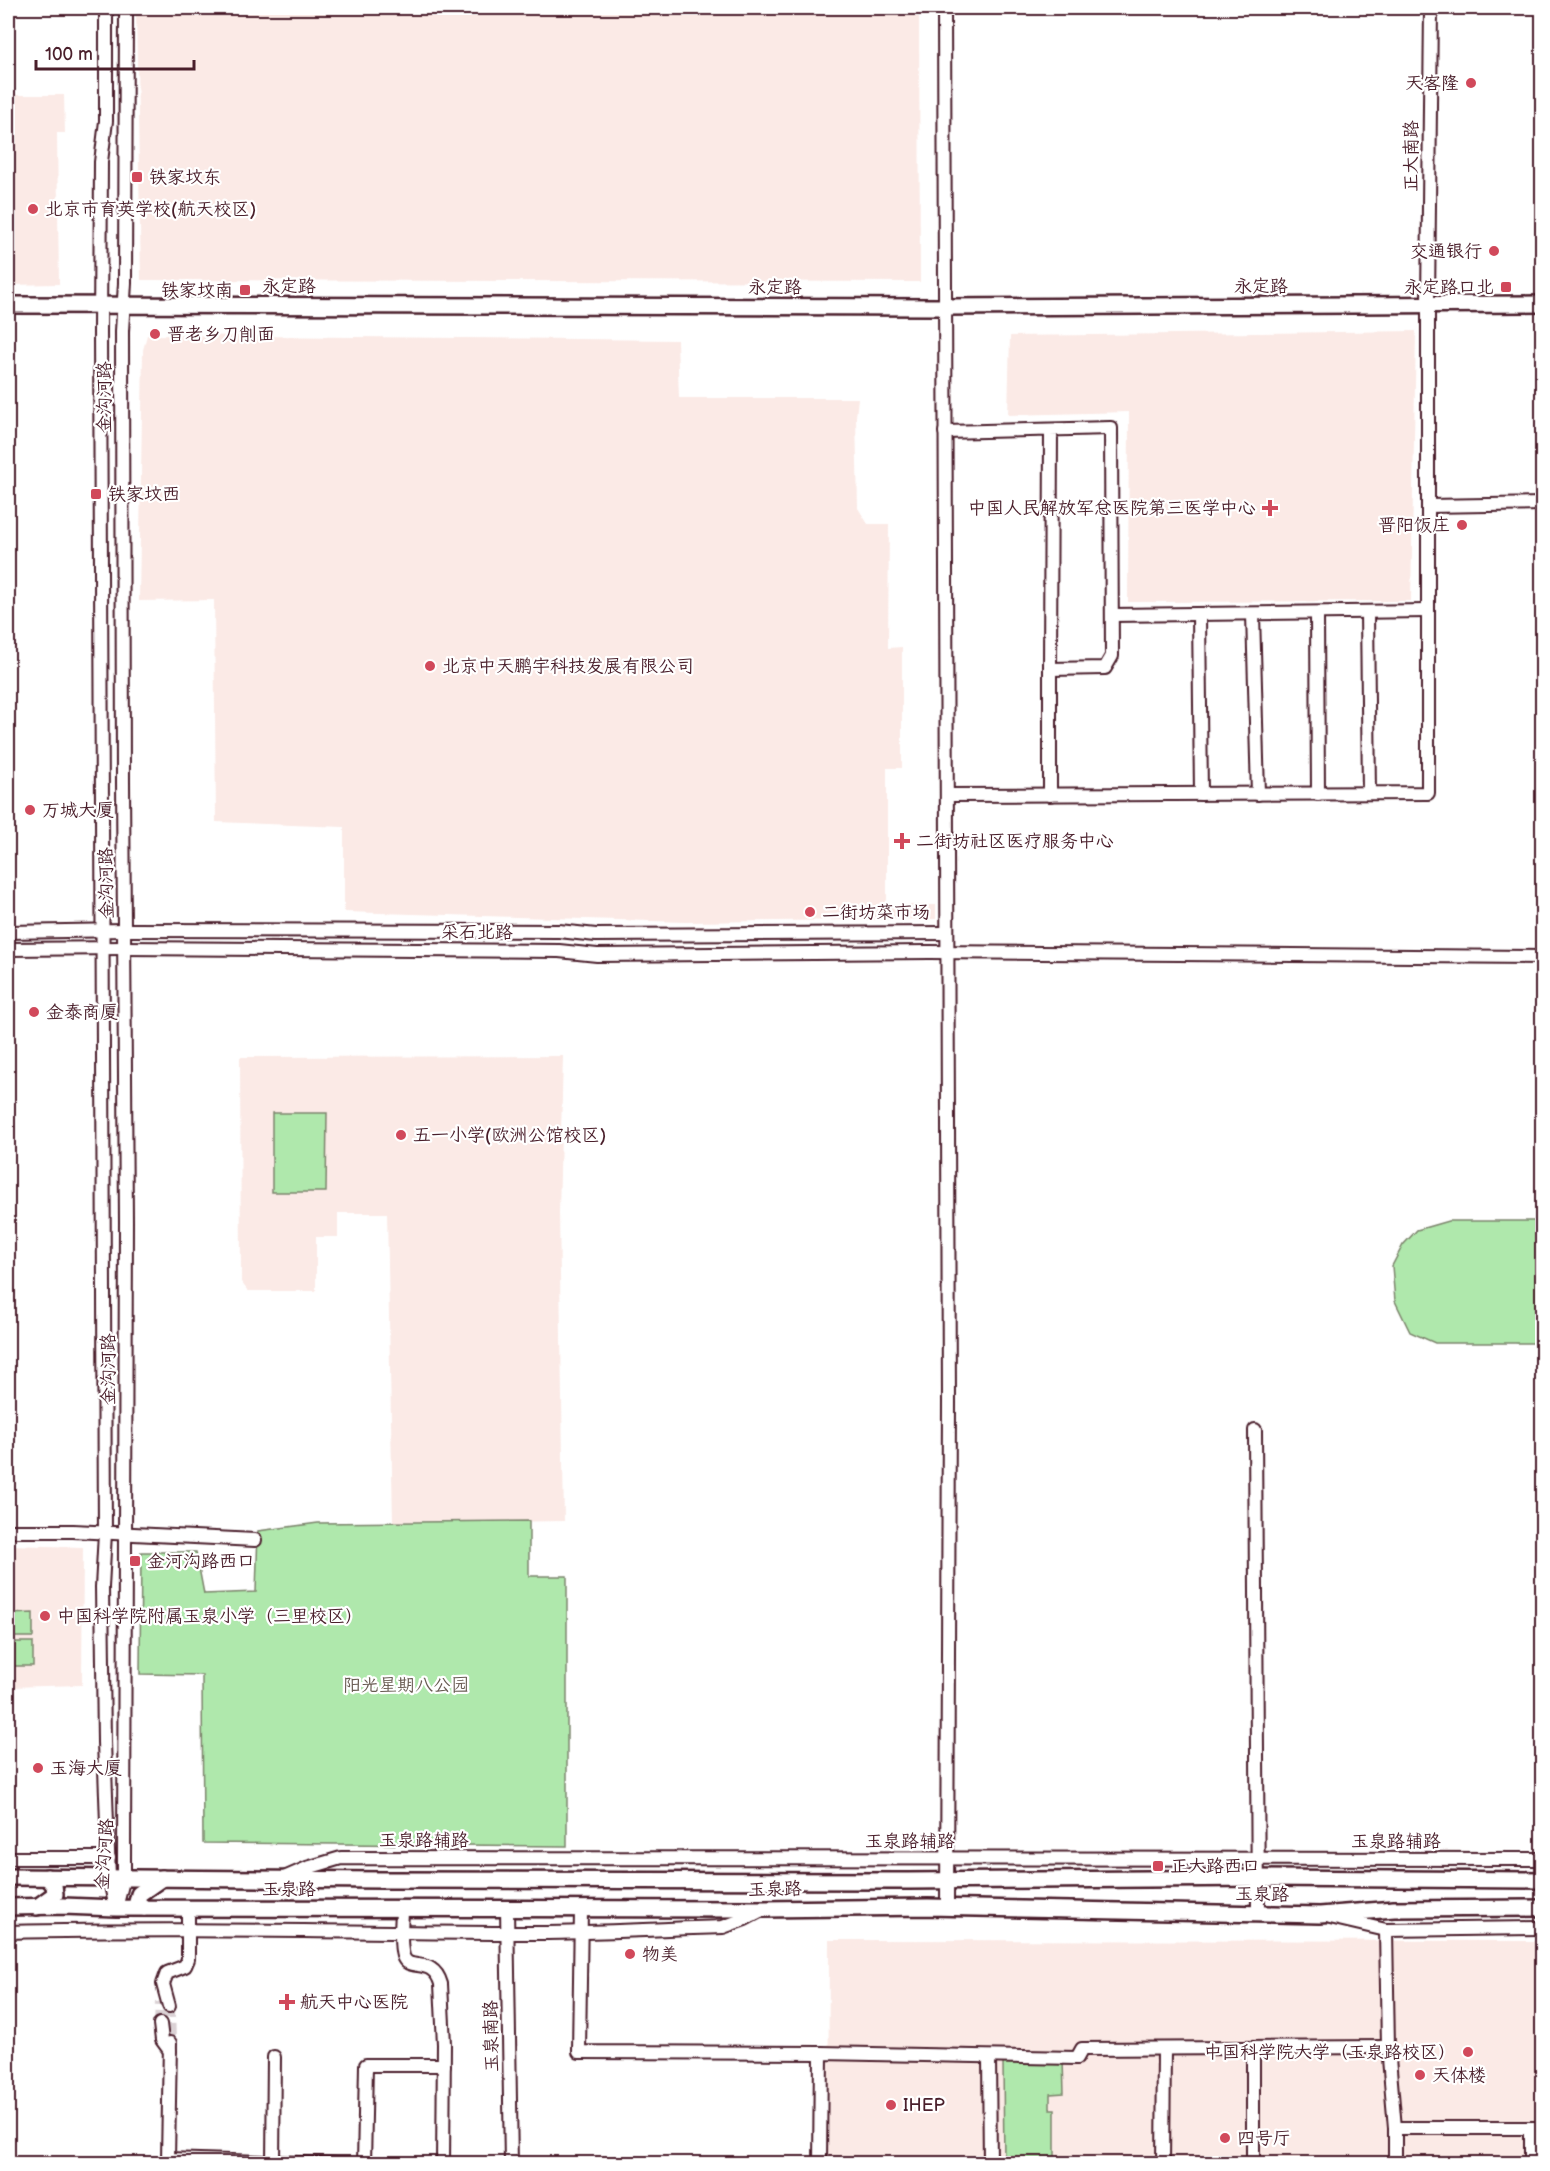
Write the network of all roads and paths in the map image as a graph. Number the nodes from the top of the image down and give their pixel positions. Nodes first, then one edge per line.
1 (106, 8) edge
2 (126, 8) edge
3 (944, 8) edge
4 (1431, 8) edge
5 (1428, 304) junction
6 (1542, 304) edge
7 (8, 305) edge
8 (101, 305) junction
9 (124, 305) junction
10 (944, 307) junction
11 (1051, 430) junction
12 (945, 432) junction
13 (1542, 504) edge
14 (1428, 506) junction
15 (1428, 611) junction
16 (1367, 612) junction
17 (1317, 613) junction
18 (1199, 614) junction
19 (1254, 614) junction
20 (1112, 615) junction
21 (1050, 669) junction
22 (1369, 793) junction
23 (1201, 794) junction
24 (1257, 794) junction
25 (1318, 794) junction
26 (947, 795) junction
27 (1050, 795) junction
28 (124, 930) junction
29 (101, 931) junction
30 (8, 932) edge
31 (947, 933) junction
32 (124, 948) junction
33 (8, 949) edge
34 (101, 949) junction
35 (947, 953) junction
36 (1542, 957) edge
37 (1255, 1430) dead end
38 (8, 1531) edge
39 (105, 1533) junction
40 (126, 1534) junction
41 (255, 1540) dead end
42 (8, 1858) edge
43 (109, 1858) junction
44 (1542, 1858) edge
45 (946, 1859) junction
46 (1258, 1859) junction
47 (8, 1877) edge
48 (47, 1877) junction
49 (116, 1877) junction
50 (162, 1878) junction
51 (1258, 1878) junction
52 (282, 1879) junction
53 (1542, 1880) edge
54 (908, 1881) junction
55 (946, 1881) junction
56 (8, 1907) edge
57 (37, 1907) junction
58 (909, 1907) junction
59 (946, 1907) junction
60 (116, 1908) junction
61 (144, 1908) junction
62 (188, 1908) junction
63 (402, 1908) junction
64 (507, 1908) junction
65 (1542, 1908) edge
66 (581, 1909) junction
67 (764, 1909) junction
68 (1257, 1913) junction
69 (1320, 1915) junction
70 (1542, 1928) edge
71 (188, 1930) junction
72 (1386, 1930) junction
73 (8, 1932) edge
74 (402, 1932) junction
75 (581, 1932) junction
76 (507, 1933) junction
77 (165, 2000) tunnel mouth
78 (160, 2024) tunnel mouth
79 (1388, 2047) junction
80 (1164, 2049) junction
81 (1253, 2049) junction
82 (821, 2053) junction
83 (274, 2057) dead end
84 (989, 2057) junction
85 (444, 2065) junction
86 (1395, 2128) junction
87 (1537, 2128) edge
88 (273, 2162) junction
89 (333, 2163) edge
90 (364, 2163) edge
91 (443, 2163) edge
92 (511, 2163) edge
93 (820, 2163) edge
94 (990, 2163) edge
95 (1163, 2163) edge
96 (1253, 2163) edge
97 (1395, 2163) edge
98 (1531, 2163) edge

1 - 8 street, 金沟河路
2 - 9 street, 金沟河路
3 - 10 street
4 - 5 street, 正大南路
5 - 6 main road, 永定路
5 - 10 main road, 永定路
5 - 14 street, 正大南路
7 - 8 main road, 永定路
8 - 9 main road, 永定路
8 - 29 street, 金沟河路
9 - 10 main road, 永定路
9 - 28 street, 金沟河路
10 - 12 street
11 - 12 street
11 - 20 street
11 - 21 street
12 - 26 street
13 - 14 street
14 - 15 street, 正大南路
15 - 16 street
15 - 22 street, 正大南路
16 - 17 street
16 - 22 street
17 - 19 street
17 - 25 street
18 - 19 street
18 - 20 street
18 - 23 street
19 - 24 street
20 - 21 street
21 - 27 street
22 - 25 street
23 - 24 street
23 - 27 street
24 - 25 street
26 - 27 street
26 - 31 street
28 - 29 street, 采石北路
28 - 31 street, 采石北路
28 - 32 street, 金沟河路
29 - 30 street, 采石北路
29 - 34 street, 金沟河路
31 - 35 street
32 - 34 street, 采石北路
32 - 35 street, 采石北路
32 - 40 street, 金沟河路
33 - 34 street, 采石北路
34 - 39 street, 金沟河路
35 - 36 street, 采石北路
35 - 45 street
37 - 46 street
38 - 39 street
39 - 40 street
39 - 43 street, 金沟河路
40 - 41 street
40 - 49 street, 金沟河路
42 - 43 street
43 - 49 street, 金沟河路
44 - 46 street, 玉泉路辅路
45 - 46 street, 玉泉路辅路
45 - 52 street, 玉泉路辅路
45 - 55 street
46 - 51 street
47 - 48 main road, 玉泉路
48 - 49 main road, 玉泉路
48 - 57 main road
49 - 50 main road, 玉泉路
49 - 60 street, 金沟河路
50 - 52 main road, 玉泉路
50 - 61 main road
51 - 53 main road, 玉泉路
51 - 55 main road, 玉泉路
51 - 68 street
52 - 54 main road, 玉泉路
54 - 55 main road, 玉泉路
54 - 58 main road
55 - 59 street
56 - 57 main road, 玉泉路
57 - 60 main road, 玉泉路
58 - 59 main road, 玉泉路
58 - 67 main road, 玉泉路
59 - 68 main road, 玉泉路
60 - 61 main road, 玉泉路
61 - 62 main road, 玉泉路
62 - 63 main road, 玉泉路
62 - 71 street
63 - 64 main road, 玉泉路
63 - 74 street
64 - 66 main road, 玉泉路
64 - 76 street, 玉泉南路
65 - 69 main road, 玉泉路
66 - 67 main road, 玉泉路
66 - 75 street
67 - 75 street
68 - 69 main road, 玉泉路
69 - 72 street
70 - 72 street
71 - 73 street
71 - 74 street
71 - 77 street
72 - 79 street
74 - 76 street
74 - 85 street
75 - 76 street
75 - 82 street
76 - 92 street, 玉泉南路
78 - 88 street
79 - 81 street
79 - 86 street
80 - 81 street
80 - 84 street
80 - 95 street
81 - 96 street
82 - 84 street
82 - 93 street
83 - 88 street
84 - 94 street
85 - 90 street
85 - 91 street
86 - 87 street
86 - 97 street
87 - 98 street
88 - 89 street

